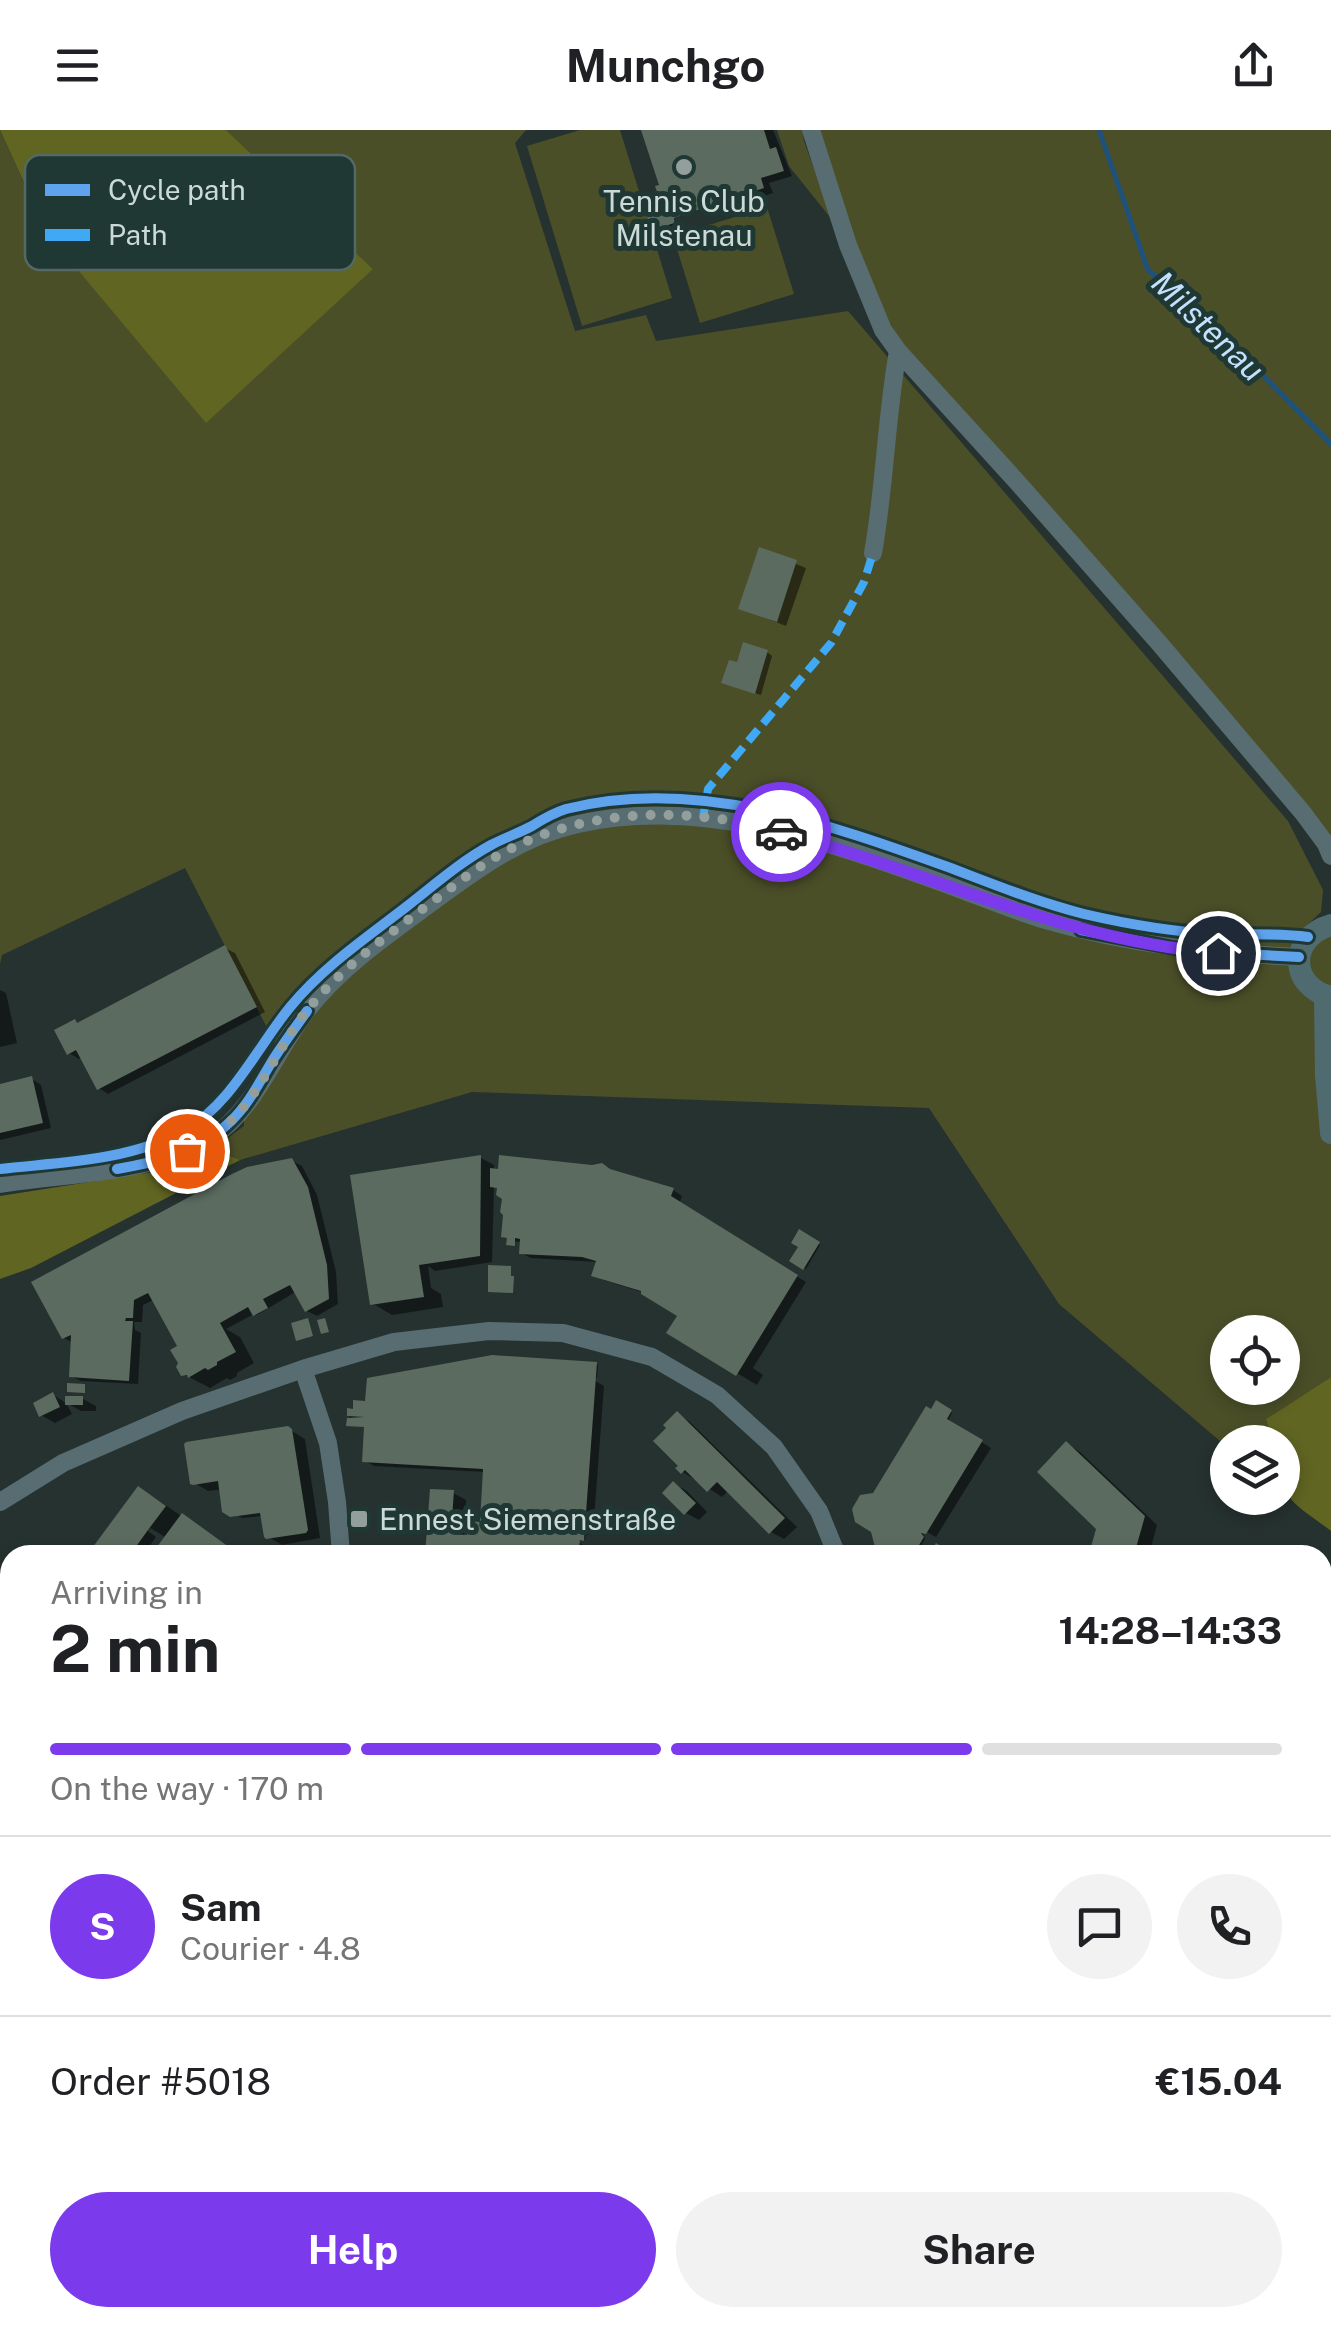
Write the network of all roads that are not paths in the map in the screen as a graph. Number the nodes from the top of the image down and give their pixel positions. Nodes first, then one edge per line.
1 (811, 130) edge
2 (898, 351) junction
3 (873, 553) dead end
4 (1331, 856) edge
5 (1331, 926) edge
6 (1299, 958) junction
7 (1328, 997) edge
8 (1331, 1134) edge
9 (0, 1184) edge
10 (303, 1369) junction
11 (0, 1502) edge
12 (341, 1545) edge
13 (833, 1545) edge

1 - 2 street
2 - 3 street
2 - 4 street
5 - 6 main road
6 - 7 main road
6 - 9 street
7 - 8 main road
10 - 11 street
10 - 12 street
10 - 13 street

